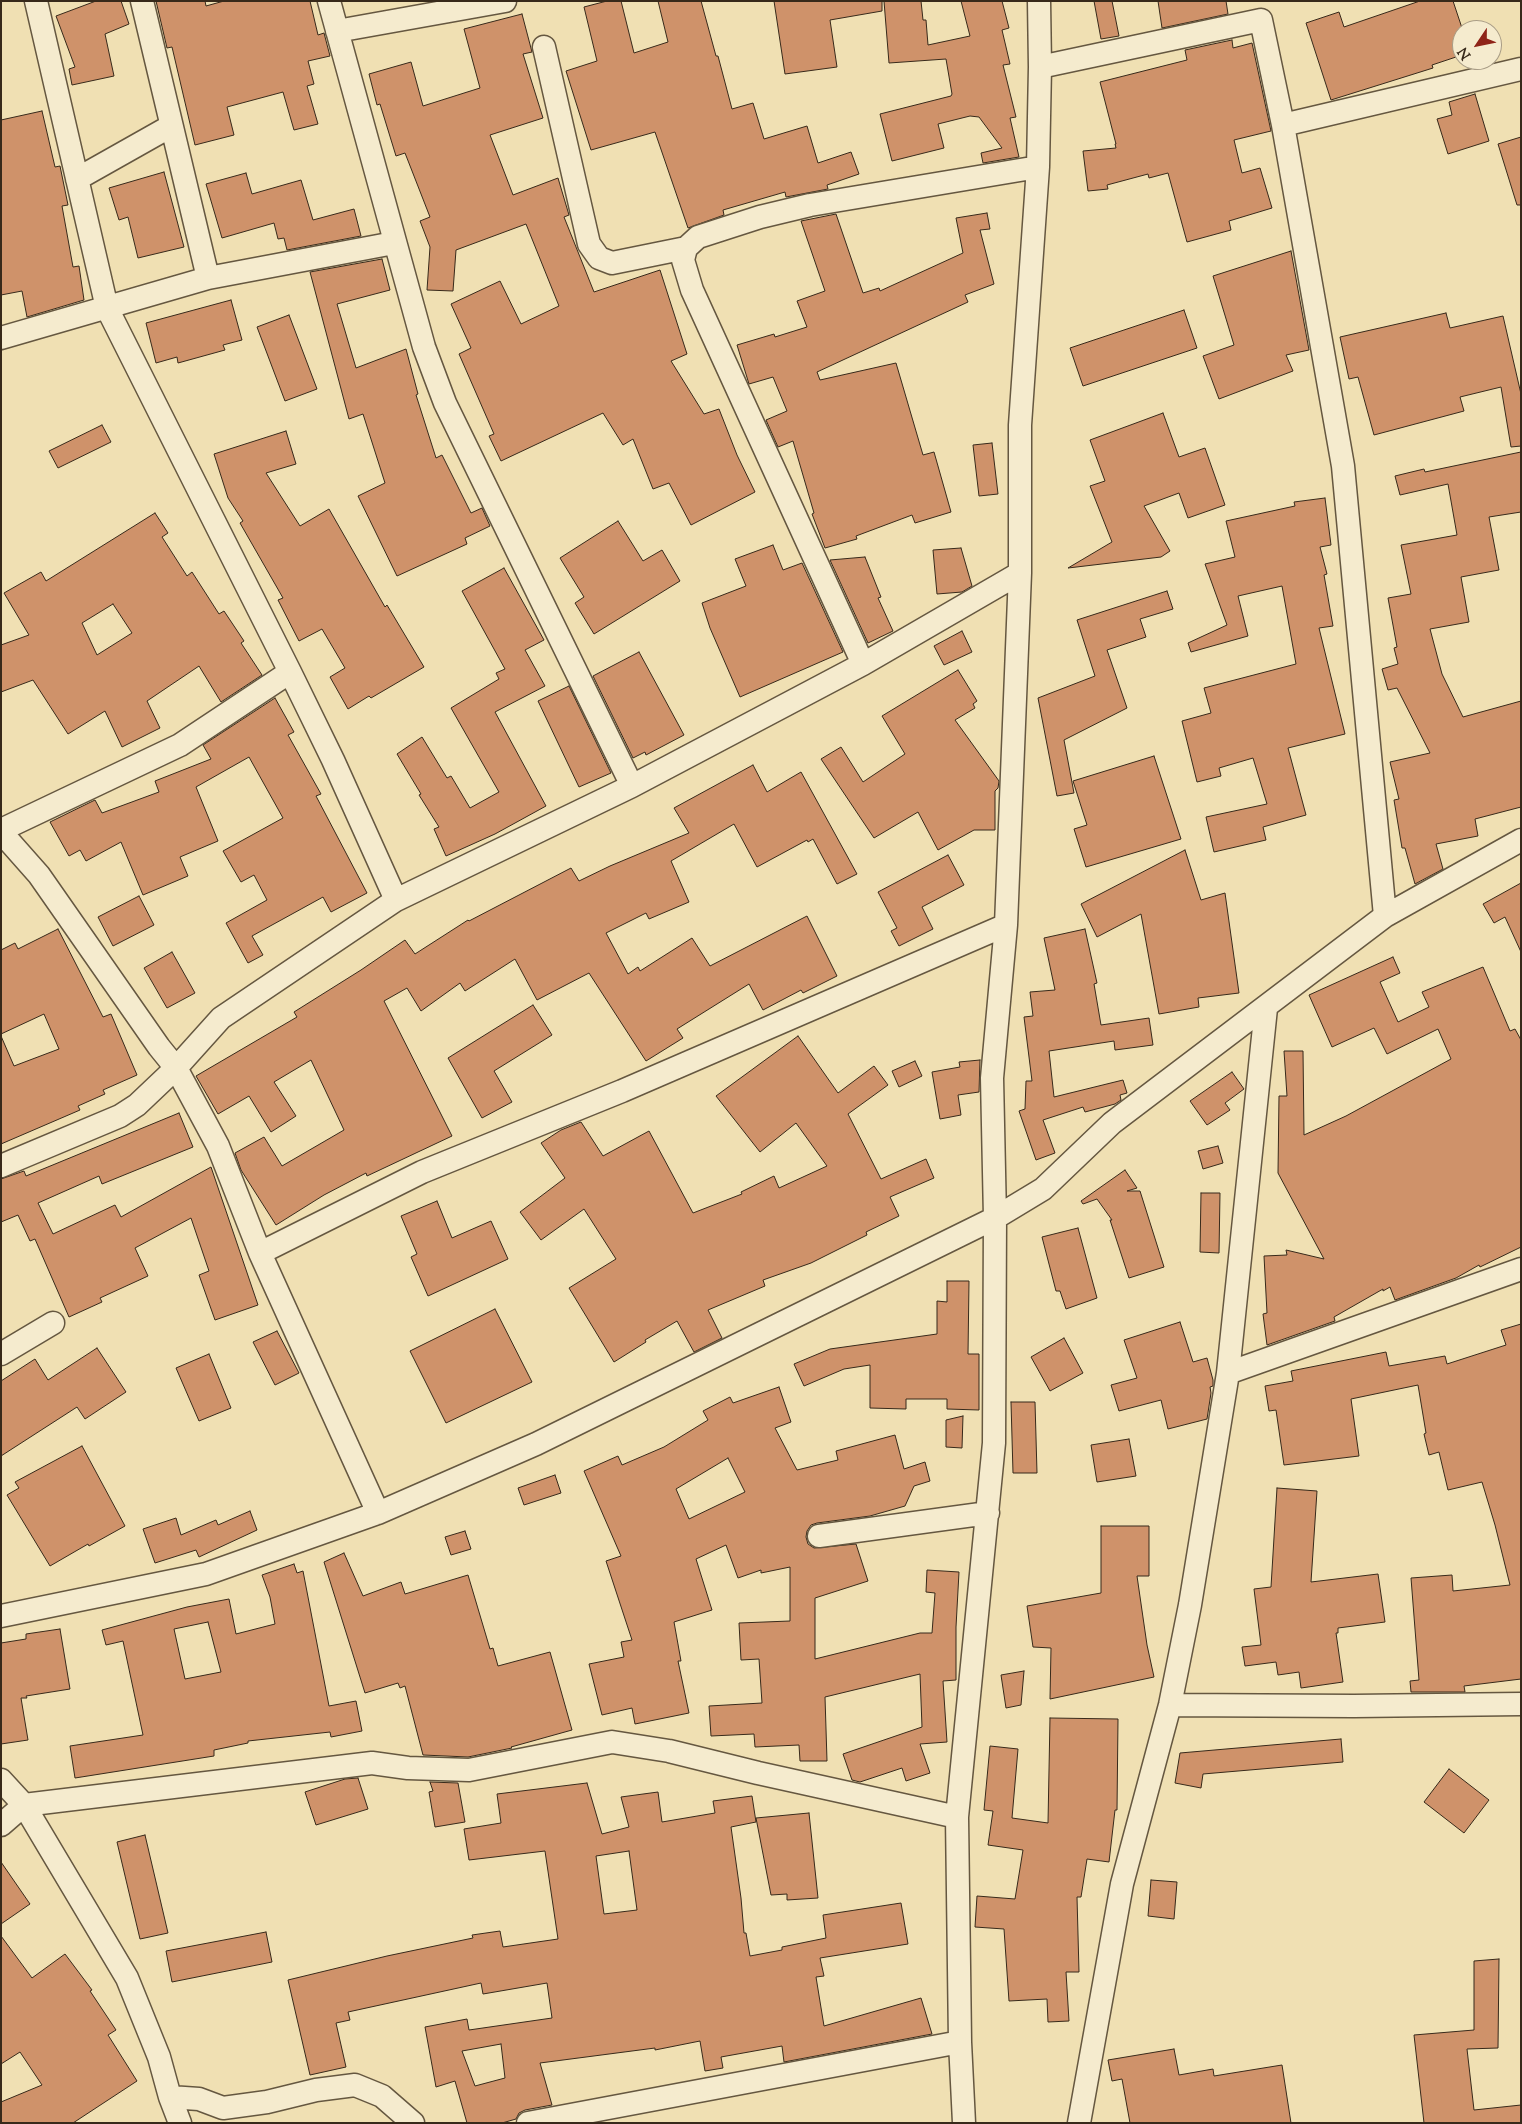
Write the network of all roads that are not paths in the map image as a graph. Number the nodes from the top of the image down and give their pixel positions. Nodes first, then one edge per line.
1 (36, 1) edge
2 (142, 1) edge
3 (329, 1) edge
4 (505, 1) edge
5 (1039, 1) edge
6 (338, 31) junction
7 (544, 47) dead end
8 (1040, 67) junction
9 (1521, 68) edge
10 (1283, 125) junction
11 (171, 126) junction
12 (1038, 167) junction
13 (77, 179) junction
14 (394, 243) junction
15 (686, 248) junction
16 (208, 278) junction
17 (107, 308) junction
18 (1, 338) edge
19 (1020, 573) junction
20 (863, 664) junction
21 (290, 672) junction
22 (632, 786) junction
23 (1, 831) edge
24 (1521, 840) edge
25 (396, 900) junction
26 (1385, 916) junction
27 (1006, 924) junction
28 (1266, 1008) junction
29 (176, 1068) junction
30 (1, 1166) edge
31 (995, 1218) junction
32 (260, 1254) junction
33 (1521, 1269) edge
34 (53, 1323) dead end
35 (1, 1354) edge
36 (1228, 1373) junction
37 (378, 1513) junction
38 (988, 1513) junction
39 (819, 1536) dead end
40 (1, 1616) edge
41 (1521, 1704) edge
42 (1170, 1705) junction
43 (1, 1780) edge
44 (24, 1805) junction
45 (957, 1817) junction
46 (1, 1824) edge
47 (960, 2042) junction
48 (170, 2097) junction
49 (180, 2123) edge
50 (413, 2123) edge
51 (528, 2123) edge
52 (964, 2123) edge
53 (1078, 2123) edge

1 - 13 street
2 - 11 street
3 - 6 street
4 - 6 street
5 - 8 street
6 - 14 street
7 - 15 street
8 - 10 street
8 - 12 street
9 - 10 street
10 - 26 street
11 - 13 street
11 - 16 street
12 - 15 street
12 - 19 street
13 - 17 street
14 - 16 street
14 - 22 street
15 - 20 street
16 - 17 street
17 - 18 street
17 - 21 street
19 - 20 street
19 - 27 street
20 - 22 street
21 - 23 street
21 - 25 street
22 - 25 street
23 - 29 street
24 - 26 street
25 - 29 street
26 - 28 street
27 - 31 street
27 - 32 street
28 - 31 street
28 - 36 street
29 - 30 street
29 - 32 street
31 - 37 street
31 - 38 street
32 - 37 street
33 - 36 street
34 - 35 street
36 - 42 street
37 - 40 street
38 - 39 street
38 - 45 street
41 - 42 street
42 - 53 street
43 - 44 street
44 - 45 street
44 - 46 street
44 - 48 street
45 - 47 street
47 - 51 street
47 - 52 street
48 - 49 street
48 - 50 street

